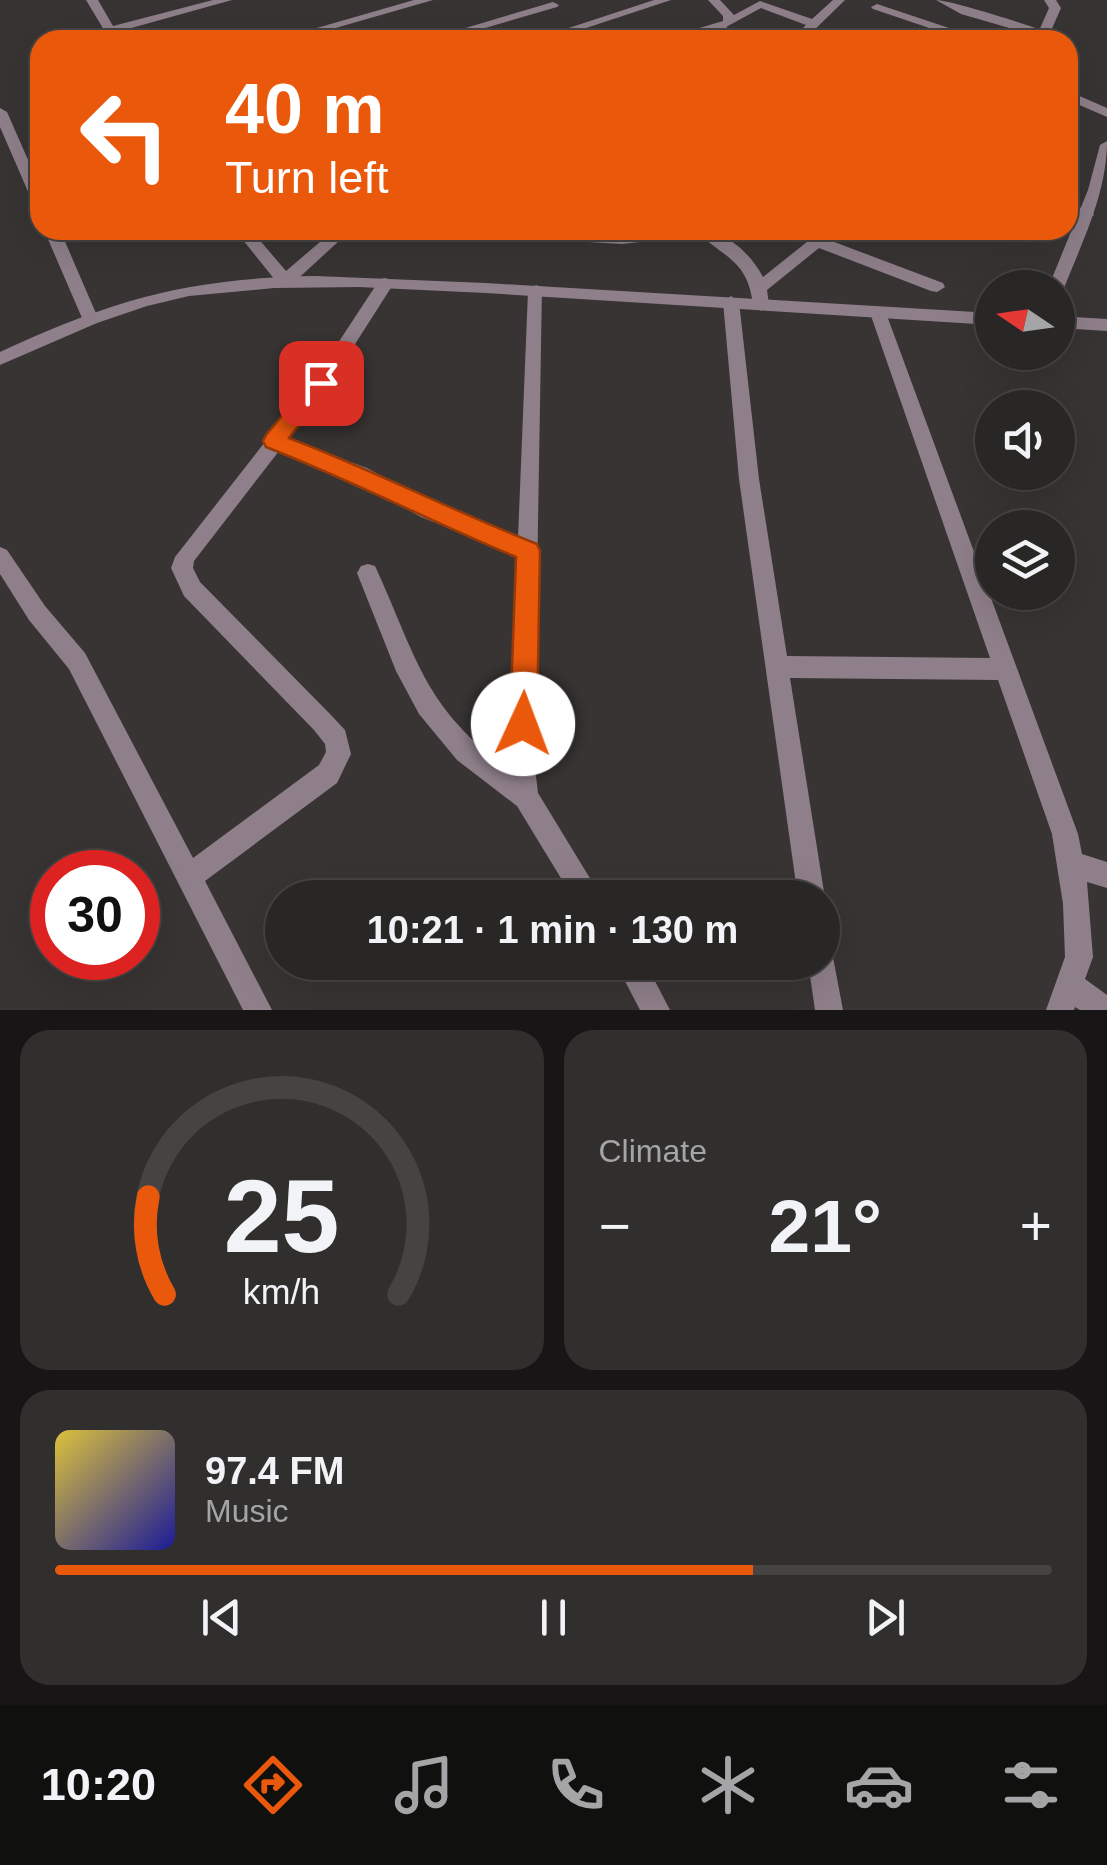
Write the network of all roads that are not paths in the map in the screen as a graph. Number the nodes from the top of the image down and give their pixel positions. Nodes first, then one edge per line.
1 (92, 0) edge
2 (226, 0) edge
3 (427, 0) edge
4 (664, 0) edge
5 (714, 0) edge
6 (839, 0) edge
7 (942, 0) edge
8 (1050, 0) edge
9 (550, 2) edge
10 (877, 7) dead end
11 (974, 15) junction
12 (814, 24) junction
13 (585, 26) junction
14 (110, 30) edge
15 (129, 30) edge
16 (318, 30) edge
17 (462, 30) edge
18 (572, 30) edge
19 (728, 30) edge
20 (730, 30) edge
21 (808, 30) edge
22 (932, 30) edge
23 (954, 30) edge
24 (1020, 30) edge
25 (1045, 30) edge
26 (1078, 100) edge
27 (0, 112) edge
28 (1107, 112) edge
29 (1106, 154) edge
30 (30, 180) edge
31 (1078, 210) edge
32 (1088, 211) junction
33 (1107, 213) edge
34 (1078, 235) edge
35 (56, 240) edge
36 (252, 240) edge
37 (332, 240) edge
38 (718, 240) edge
39 (820, 240) edge
40 (1076, 240) edge
41 (818, 242) junction
42 (1063, 270) edge
43 (285, 281) junction
44 (386, 284) junction
45 (937, 286) dead end
46 (536, 291) junction
47 (761, 296) junction
48 (731, 302) junction
49 (878, 313) junction
50 (90, 318) junction
51 (975, 318) edge
52 (1075, 323) edge
53 (1107, 325) edge
54 (0, 358) edge
55 (274, 441) junction
56 (528, 551) junction
57 (0, 556) edge
58 (368, 574) dead end
59 (776, 667) junction
60 (1006, 669) junction
61 (526, 797) junction
62 (1070, 864) junction
63 (1107, 875) edge
64 (189, 877) junction
65 (578, 880) edge
66 (809, 880) edge
67 (639, 980) edge
68 (825, 980) edge
69 (1065, 997) edge
70 (258, 1010) edge
71 (656, 1010) edge
72 (829, 1010) edge
73 (1104, 1010) edge

1 - 14 street
2 - 15 street
3 - 16 street
4 - 13 street
5 - 19 street
6 - 12 street
7 - 11 street
8 - 25 street
9 - 13 street
9 - 17 street
10 - 22 street
11 - 23 street
11 - 24 street
12 - 20 street
12 - 21 street
13 - 18 street
26 - 28 street
27 - 30 street
29 - 32 street
31 - 32 street
32 - 33 street
32 - 34 street
35 - 50 street
36 - 43 street
37 - 43 street
38 - 47 street
39 - 41 street
40 - 42 street
41 - 45 street
41 - 47 street
43 - 44 street
43 - 50 street
44 - 46 street
44 - 55 street
46 - 48 street
46 - 56 street
47 - 48 street
47 - 49 street
48 - 59 street
49 - 51 street
49 - 60 street
50 - 54 street
52 - 53 street
55 - 56 street
55 - 64 street
56 - 61 street
57 - 64 street
58 - 61 street
59 - 60 street
59 - 66 street
60 - 62 street
61 - 65 street
62 - 63 street
62 - 69 street
64 - 70 street
67 - 71 street
68 - 72 street
69 - 73 street

